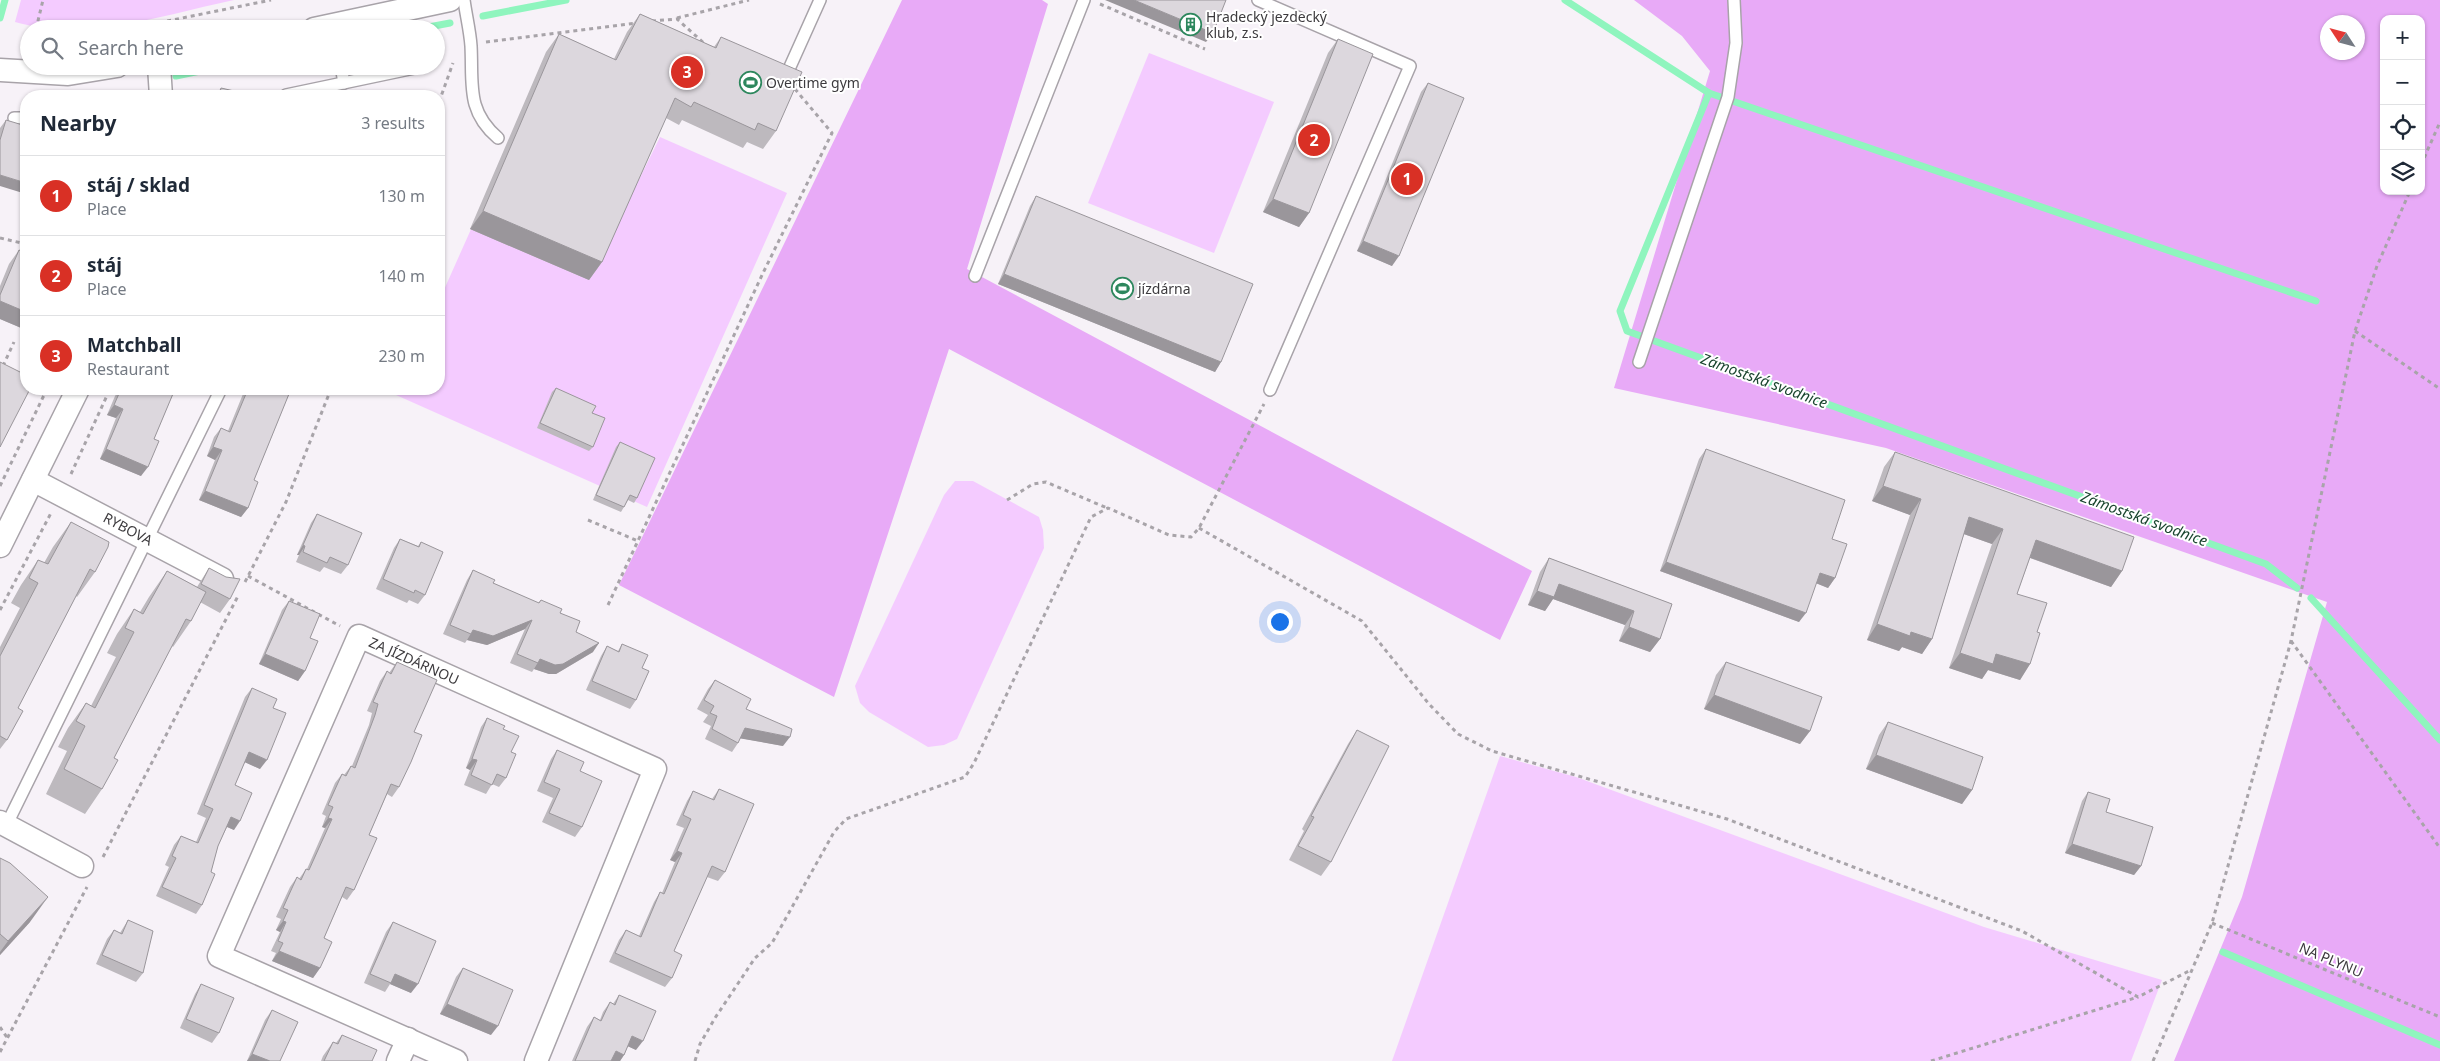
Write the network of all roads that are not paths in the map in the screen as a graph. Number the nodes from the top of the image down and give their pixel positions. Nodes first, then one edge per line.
1 (450, 0) edge
2 (464, 0) edge
3 (820, 0) edge
4 (1084, 0) edge
5 (1258, 0) edge
6 (1734, 0) edge
7 (359, 20) edge
8 (4, 71) edge
9 (20, 72) edge
10 (159, 75) edge
11 (343, 75) edge
12 (382, 75) edge
13 (786, 78) edge
14 (344, 83) junction
15 (160, 90) edge
16 (310, 90) edge
17 (14, 118) dead end
18 (20, 118) edge
19 (498, 138) dead end
20 (974, 276) dead end
21 (1639, 362) dead end
22 (1270, 390) road end
23 (75, 395) edge
24 (218, 395) edge
25 (34, 480) junction
26 (148, 540) junction
27 (0, 546) edge
28 (233, 582) edge
29 (3, 824) edge
30 (90, 871) road end
31 (408, 1039) junction
32 (398, 1061) edge
33 (456, 1061) edge
34 (536, 1061) edge

1 - 7 street
2 - 19 lane
3 - 13 lane
4 - 20 lane
5 - 22 lane
6 - 21 lane
8 - 9 street
10 - 15 street
11 - 14 lane
12 - 14 lane
14 - 16 lane
17 - 18 lane
23 - 25 street
24 - 26 lane
25 - 26 street, RYBOVA
25 - 27 street
26 - 28 street, RYBOVA
26 - 29 lane
29 - 30 street
31 - 32 street
31 - 33 street, ZA JÍZDÁRNOU
31 - 34 street, ZA JÍZDÁRNOU

